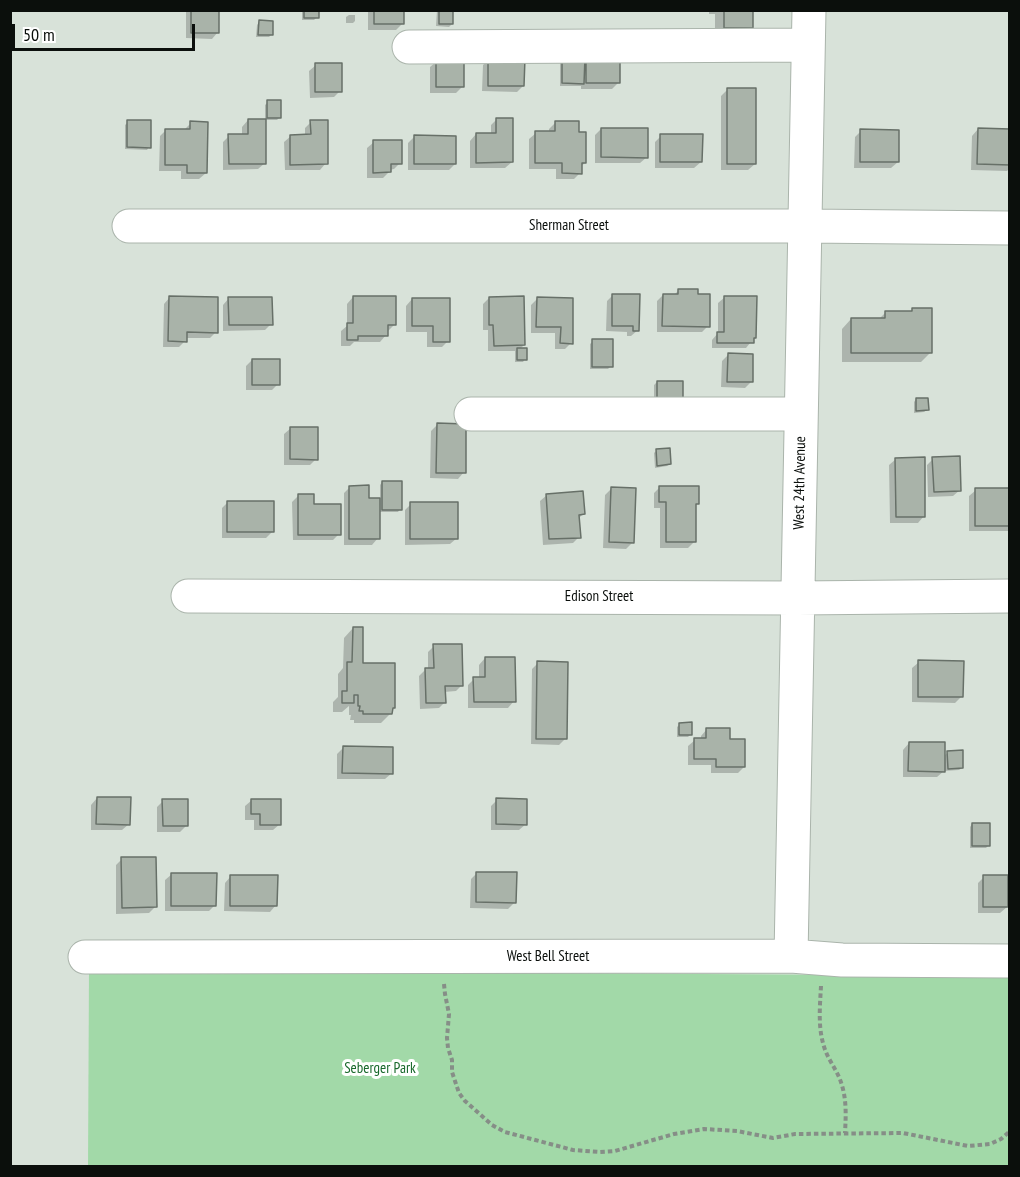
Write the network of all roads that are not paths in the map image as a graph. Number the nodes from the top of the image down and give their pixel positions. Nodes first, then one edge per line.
1 (809, 10) edge
2 (808, 45) junction
3 (409, 47) dead end
4 (129, 226) dead end
5 (806, 226) junction
6 (1010, 228) edge
7 (471, 414) dead end
8 (801, 414) junction
9 (188, 596) dead end
10 (1010, 596) edge
11 (797, 598) junction
12 (86, 957) dead end
13 (806, 958) junction
14 (1010, 961) edge

1 - 2 street, West 24th Avenue
2 - 3 street
2 - 5 street, West 24th Avenue
4 - 5 street, Sherman Street
5 - 6 street, Sherman Street
5 - 8 street, West 24th Avenue
7 - 8 street
8 - 11 street, West 24th Avenue
9 - 11 street, Edison Street
10 - 11 street, Edison Street
11 - 13 street, West 24th Avenue
12 - 13 street, West Bell Street
13 - 14 street, West Bell Street

